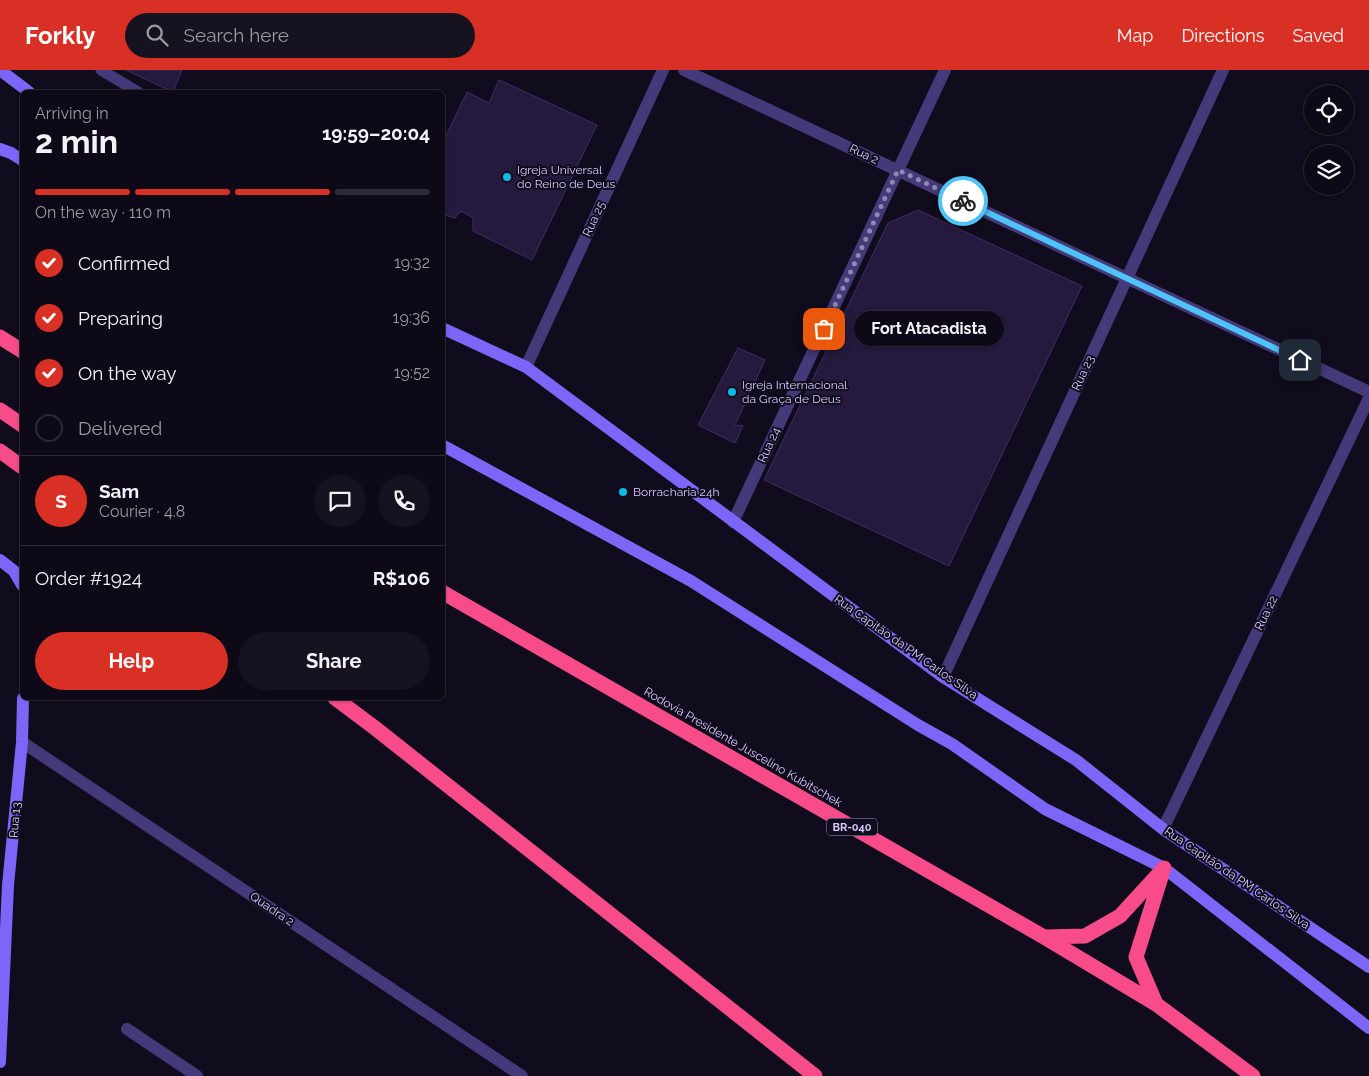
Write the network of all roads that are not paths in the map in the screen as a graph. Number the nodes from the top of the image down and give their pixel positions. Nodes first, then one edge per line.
1 (0, 70) edge
2 (101, 70) edge
3 (663, 70) edge
4 (684, 70) edge
5 (945, 70) edge
6 (1223, 70) edge
7 (26, 90) edge
8 (135, 90) edge
9 (0, 149) edge
10 (20, 159) edge
11 (898, 170) junction
12 (1126, 278) junction
13 (445, 329) edge
14 (3, 340) edge
15 (20, 352) edge
16 (526, 368) junction
17 (1369, 392) edge
18 (1369, 398) edge
19 (0, 410) edge
20 (20, 424) edge
21 (445, 447) edge
22 (0, 451) edge
23 (20, 466) edge
24 (733, 522) junction
25 (0, 560) edge
26 (20, 582) edge
27 (445, 594) edge
28 (943, 677) junction
29 (23, 700) edge
30 (338, 700) edge
31 (354, 700) edge
32 (376, 728) junction
33 (22, 742) junction
34 (1163, 828) junction
35 (1164, 868) junction
36 (4, 885) edge
37 (1044, 937) junction
38 (1369, 967) edge
39 (1156, 1004) junction
40 (1369, 1028) edge
41 (127, 1029) dead end
42 (0, 1062) edge
43 (197, 1076) edge
44 (522, 1076) edge
45 (815, 1076) edge
46 (1253, 1076) edge

1 - 7 main road
2 - 8 lane
3 - 16 street, Rua 25
4 - 11 street, Rua 2
5 - 11 street, Rua 24
6 - 12 street, Rua 23
9 - 10 main road
11 - 12 street, Rua 2
11 - 24 street, Rua 24
12 - 17 street, Rua 2
12 - 28 street, Rua 23
13 - 16 main road, Rua Capitão da PM Carlos Silva
14 - 15 highway
16 - 24 main road, Rua Capitão da PM Carlos Silva
18 - 34 street, Rua 22
19 - 20 highway
21 - 35 main road
22 - 23 highway
24 - 28 main road, Rua Capitão da PM Carlos Silva
25 - 26 main road
27 - 37 highway, Rodovia Presidente Juscelino Kubitschek / BR-040
28 - 34 main road, Rua Capitão da PM Carlos Silva
29 - 33 main road, Rua 13
30 - 32 highway
31 - 32 highway
32 - 45 highway
33 - 36 main road, Rua 13
33 - 44 street, Quadra 2
34 - 38 main road, Rua Capitão da PM Carlos Silva
35 - 37 highway
35 - 39 highway
35 - 40 main road
36 - 42 main road, Rua 13
37 - 39 highway, Rodovia Presidente Juscelino Kubitschek / BR-040
39 - 46 highway, Rodovia Presidente Juscelino Kubitschek / BR-040
41 - 43 street

